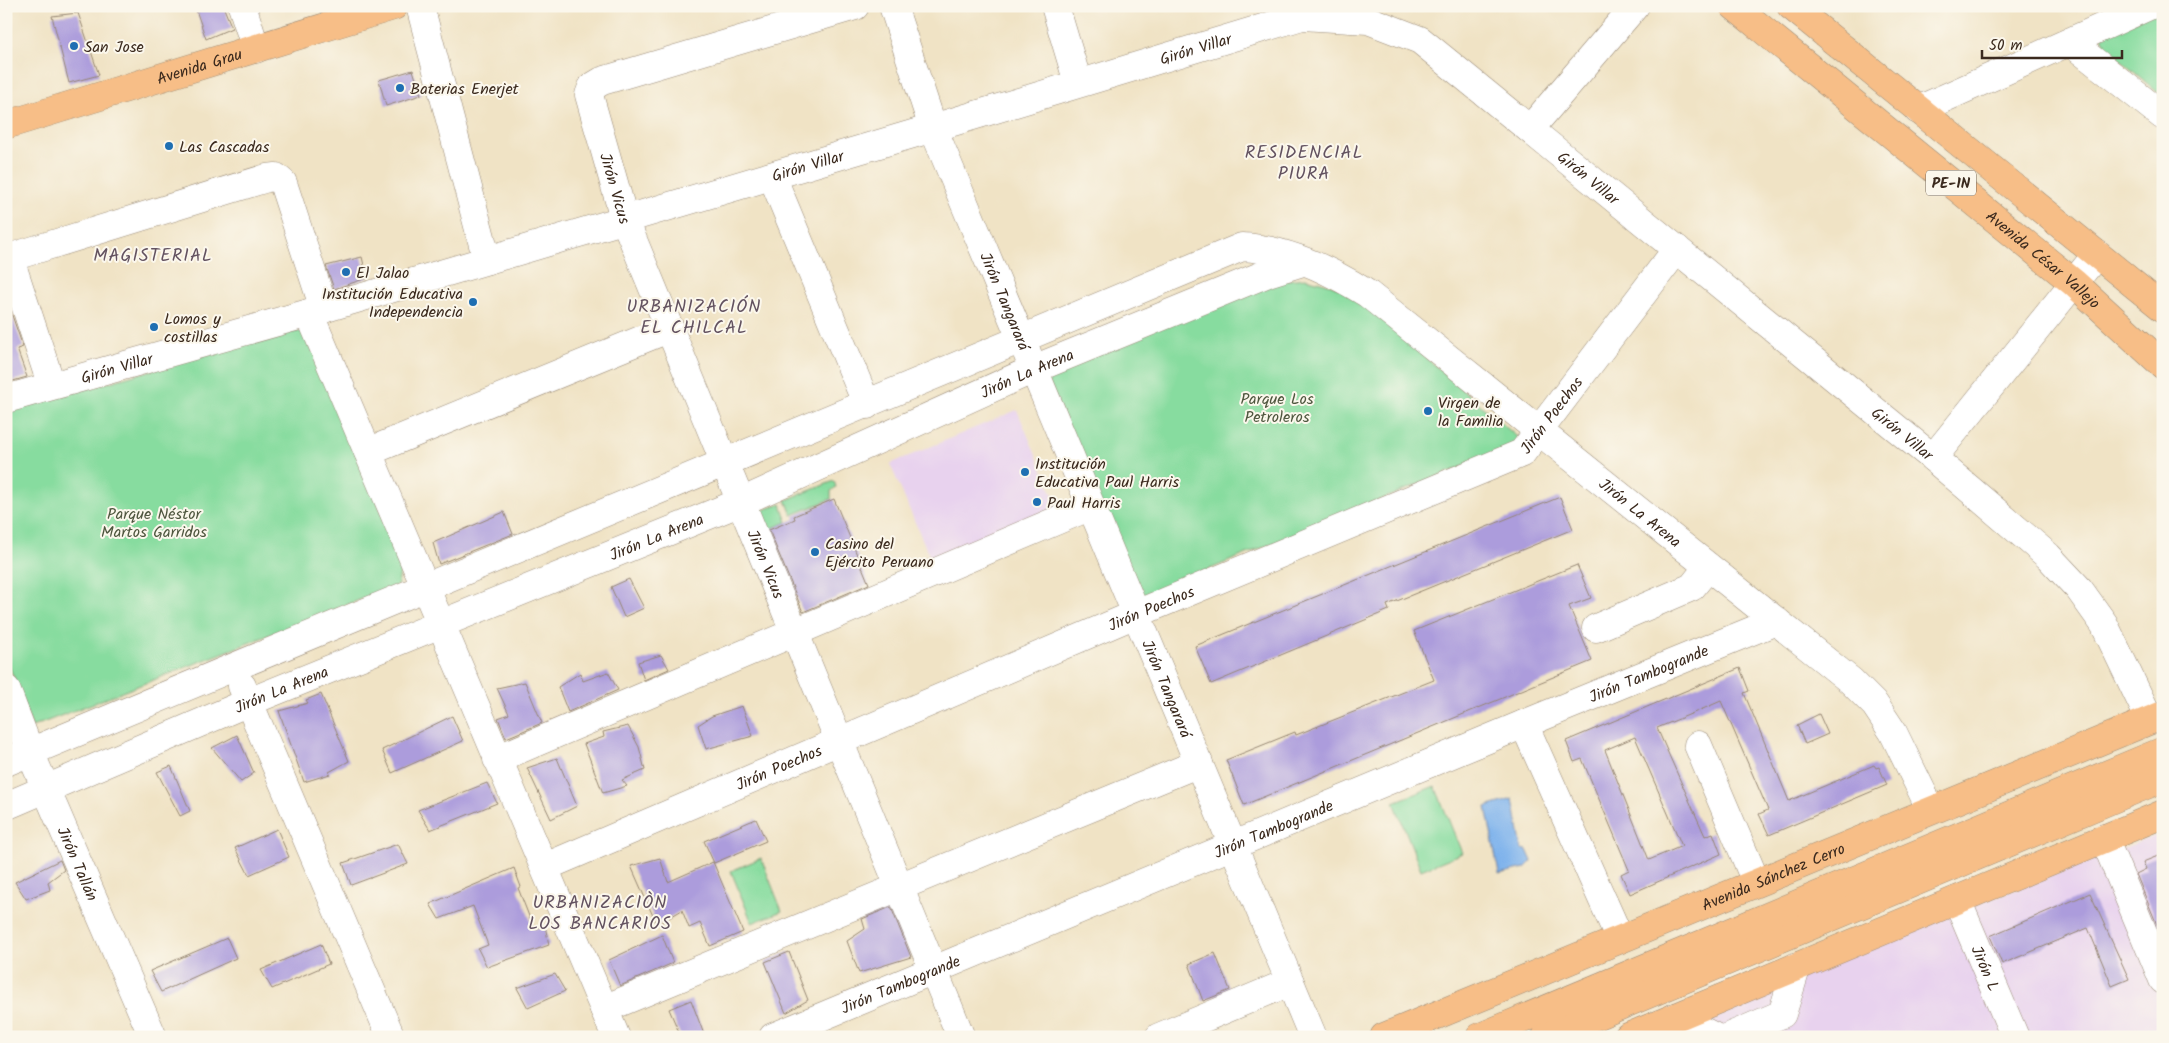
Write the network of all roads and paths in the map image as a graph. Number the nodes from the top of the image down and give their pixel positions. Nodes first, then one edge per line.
1 (242, 6) edge
2 (394, 6) edge
3 (420, 6) edge
4 (855, 6) edge
5 (893, 6) edge
6 (1055, 6) edge
7 (1635, 6) edge
8 (1734, 6) edge
9 (1791, 6) edge
10 (2149, 6) edge
11 (2070, 42) junction
12 (256, 49) junction
13 (1078, 83) junction
14 (1918, 110) junction
15 (2163, 116) edge
16 (6, 124) edge
17 (933, 128) junction
18 (1530, 129) junction
19 (772, 176) junction
20 (624, 218) junction
21 (1677, 249) junction
22 (2096, 254) junction
23 (487, 260) junction
24 (1303, 262) junction
25 (2074, 283) junction
26 (2163, 308) edge
27 (316, 311) junction
28 (670, 328) junction
29 (1021, 338) junction
30 (2163, 365) edge
31 (1034, 370) junction
32 (51, 384) junction
33 (6, 399) edge
34 (867, 405) junction
35 (1539, 431) junction
36 (368, 452) junction
37 (1933, 458) junction
38 (725, 464) junction
39 (740, 502) junction
40 (1091, 506) junction
41 (1708, 567) junction
42 (424, 588) junction
43 (1136, 614) junction
44 (1776, 621) junction
45 (440, 626) junction
46 (1596, 628) dead end
47 (795, 634) junction
48 (234, 666) junction
49 (6, 689) edge
50 (249, 702) junction
51 (2156, 718) edge
52 (1524, 724) junction
53 (839, 741) junction
54 (1698, 745) dead end
55 (2163, 751) edge
56 (18, 757) edge
57 (497, 759) junction
58 (1198, 763) junction
59 (2111, 773) junction
60 (2014, 775) junction
61 (2163, 778) edge
62 (46, 789) junction
63 (2163, 792) edge
64 (6, 806) edge
65 (1931, 810) junction
66 (2154, 817) edge
67 (2104, 838) junction
68 (1233, 845) junction
69 (545, 868) junction
70 (1756, 882) junction
71 (899, 887) junction
72 (1957, 900) junction
73 (1620, 939) junction
74 (1797, 966) junction
75 (934, 970) junction
76 (2163, 980) edge
77 (1290, 982) junction
78 (604, 1009) junction
79 (1665, 1026) edge
80 (1784, 1026) edge
81 (153, 1037) edge
82 (391, 1037) edge
83 (616, 1037) edge
84 (773, 1037) edge
85 (962, 1037) edge
86 (1159, 1037) edge
87 (1313, 1037) edge
88 (1384, 1037) edge
89 (1480, 1037) edge
90 (1546, 1037) edge
91 (1628, 1037) edge
92 (1715, 1037) edge
93 (1728, 1037) edge
94 (2015, 1037) edge

1 - 12 street
2 - 12 main road, Avenida Grau
3 - 23 street
4 - 20 street, Jirón Vicus
5 - 17 street, Jirón Tangarará
6 - 13 street
7 - 18 street
8 - 25 main road, Avenida César Vallejo / PE-1N
9 - 14 main road, PE-1N
10 - 11 street
11 - 14 street
11 - 15 street
12 - 16 main road, Avenida Grau
13 - 17 street, Girón Villar
13 - 18 street, Girón Villar
14 - 22 main road, PE-1N
17 - 19 street, Girón Villar
17 - 29 street, Jirón Tangarará
18 - 21 street, Girón Villar
19 - 20 street, Girón Villar
19 - 34 street
20 - 23 street, Girón Villar
20 - 28 street, Jirón Vicus
21 - 35 street, Jirón Poechos
21 - 37 street, Girón Villar
22 - 25 street
22 - 26 main road, PE-1N
23 - 27 street, Girón Villar
24 - 29 street, Jirón La Arena
24 - 31 street, Jirón La Arena
24 - 35 street, Jirón La Arena
25 - 30 main road, Avenida César Vallejo / PE-1N
25 - 37 street
27 - 32 street, Girón Villar
27 - 32 street
27 - 36 street
28 - 36 street
28 - 38 street, Jirón Vicus
29 - 31 street, Jirón Tangarará
29 - 34 street, Jirón La Arena
31 - 39 street, Jirón La Arena
31 - 40 street, Jirón Tangarará
32 - 33 street, Girón Villar
34 - 38 street, Jirón La Arena
35 - 41 street, Jirón La Arena
35 - 43 street, Jirón Poechos
36 - 42 street
37 - 51 street, Girón Villar
38 - 39 street, Jirón Vicus
38 - 42 street, Jirón La Arena
39 - 45 street, Jirón La Arena
39 - 47 street, Jirón Vicus
40 - 43 street, Jirón Tangarará
40 - 47 street
41 - 44 street, Jirón La Arena
41 - 46 street
42 - 45 street
42 - 48 street, Jirón La Arena
43 - 53 street, Jirón Poechos
43 - 58 street, Jirón Tangarará
44 - 52 street, Jirón Tambogrande
44 - 65 street, Jirón La Arena
45 - 50 street, Jirón La Arena
45 - 57 street
47 - 53 street, Jirón Vicus
47 - 57 street
48 - 50 street
48 - 56 street, Jirón La Arena
49 - 56 street, Jirón Tallán
50 - 62 street, Jirón La Arena
50 - 82 street
51 - 60 main road, Avenida Sánchez Cerro
52 - 68 street, Jirón Tambogrande
52 - 73 street
53 - 69 street, Jirón Poechos
53 - 71 street, Jirón Vicus
54 - 70 street
55 - 59 main road
56 - 62 street, Jirón Tallán
57 - 69 street
58 - 68 street, Jirón Tangarará
58 - 71 street
59 - 60 main road
59 - 89 main road
60 - 65 main road, Avenida Sánchez Cerro
61 - 90 main road
62 - 64 street, Jirón La Arena
62 - 81 street, Jirón Tallán
63 - 66 main road
65 - 70 main road, Avenida Sánchez Cerro
66 - 67 main road
67 - 72 main road
67 - 76 street
68 - 75 street, Jirón Tambogrande
68 - 77 street, Jirón Tangarará
69 - 78 street
70 - 73 main road, Avenida Sánchez Cerro
71 - 75 street, Jirón Vicus
71 - 78 street
72 - 74 main road
72 - 94 street, Jirón L
73 - 88 main road, Avenida Sánchez Cerro
74 - 79 main road
74 - 80 street
75 - 84 street, Jirón Tambogrande
75 - 85 street, Jirón Vicus
77 - 86 street
77 - 87 street, Jirón Tangarará
78 - 83 street
79 - 91 main road
79 - 92 street
80 - 93 street

